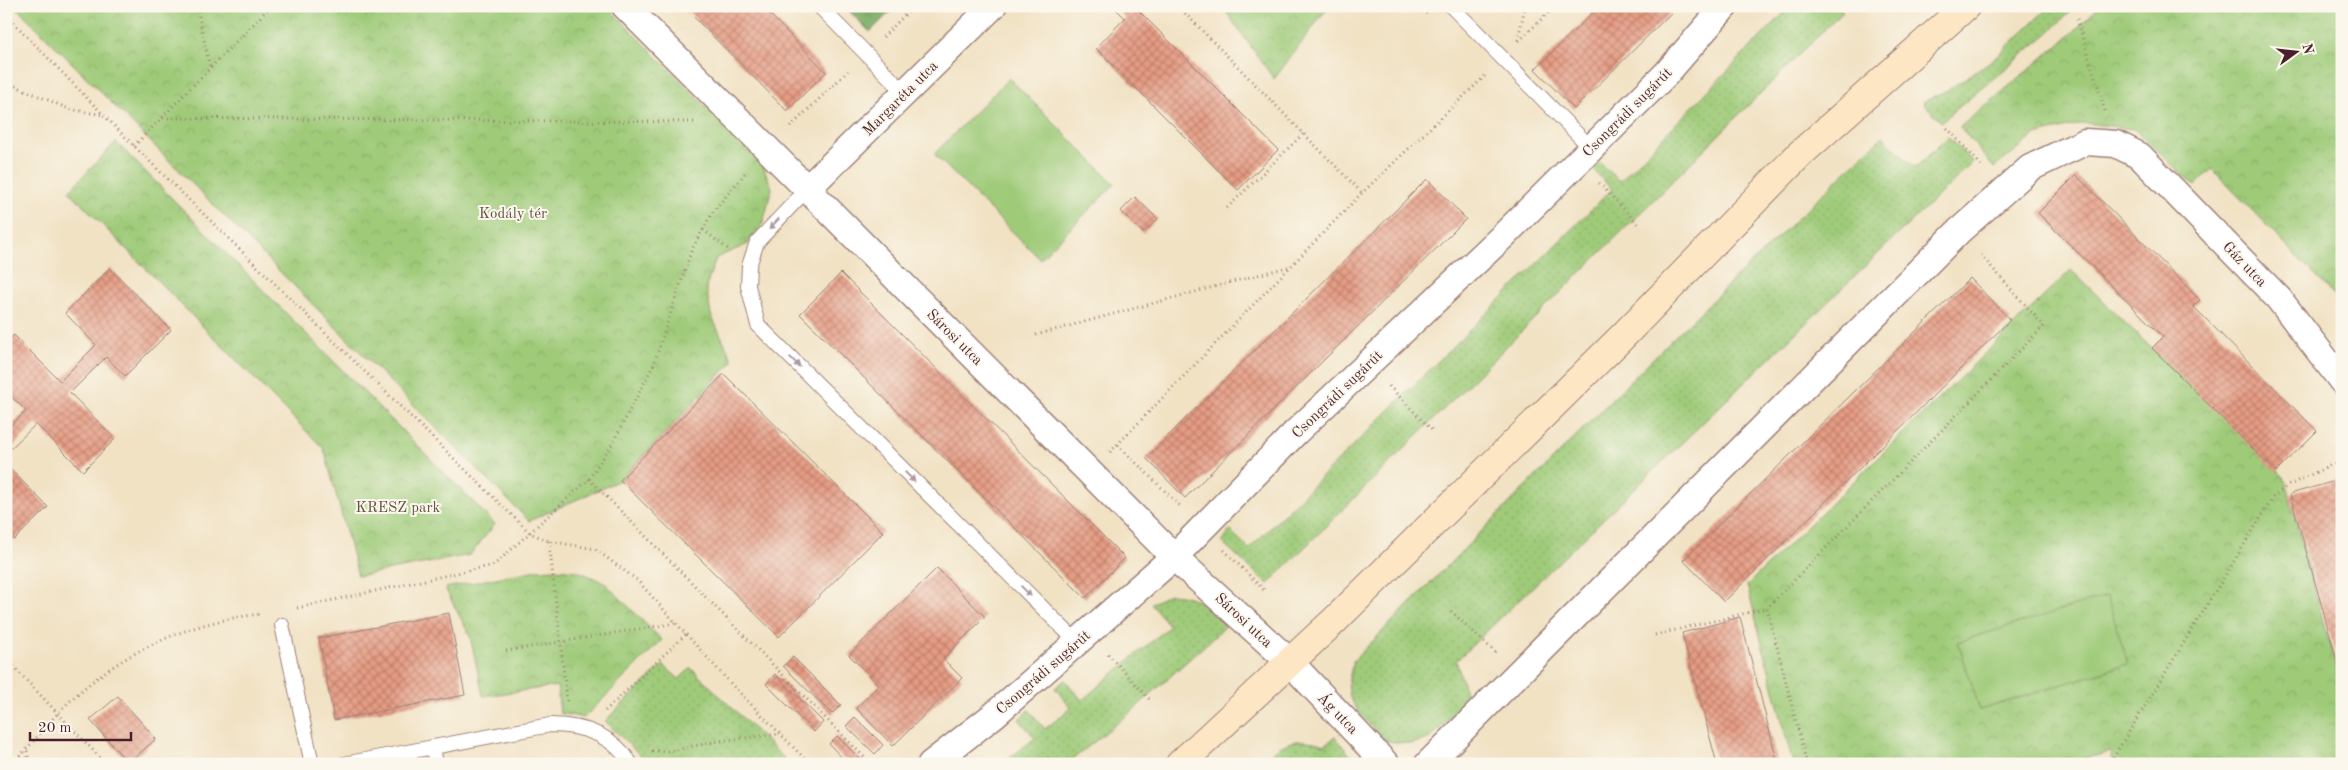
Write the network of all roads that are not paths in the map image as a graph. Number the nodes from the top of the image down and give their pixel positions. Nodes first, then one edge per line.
1 (624, 6) edge
2 (819, 6) edge
3 (993, 6) edge
4 (1452, 6) edge
5 (1725, 6) edge
6 (1966, 6) edge
7 (905, 93) junction
8 (1591, 148) junction
9 (807, 189) junction
10 (2342, 381) edge
11 (1174, 557) junction
12 (282, 625) dead end
13 (1083, 637) junction
14 (1290, 662) junction
15 (434, 748) junction
16 (312, 764) edge
17 (344, 764) edge
18 (436, 764) edge
19 (631, 764) edge
20 (932, 764) edge
21 (1180, 764) edge
22 (1386, 764) edge
23 (1428, 764) edge

1 - 9 street, Sárosi utca
2 - 7 lane
3 - 7 street, Margaréta utca
4 - 8 lane
5 - 8 street, Csongrádi sugárút
6 - 14 main road
7 - 9 street, Margaréta utca
8 - 11 street, Csongrádi sugárút
9 - 11 street, Sárosi utca
9 -> 13 lane
10 - 23 street, Gáz utca
11 - 13 street, Csongrádi sugárút
11 - 14 street, Sárosi utca
12 - 16 lane
13 - 20 street, Csongrádi sugárút
14 - 21 main road
14 - 22 street, Ág utca
15 - 17 lane
15 - 18 lane
15 - 19 lane

